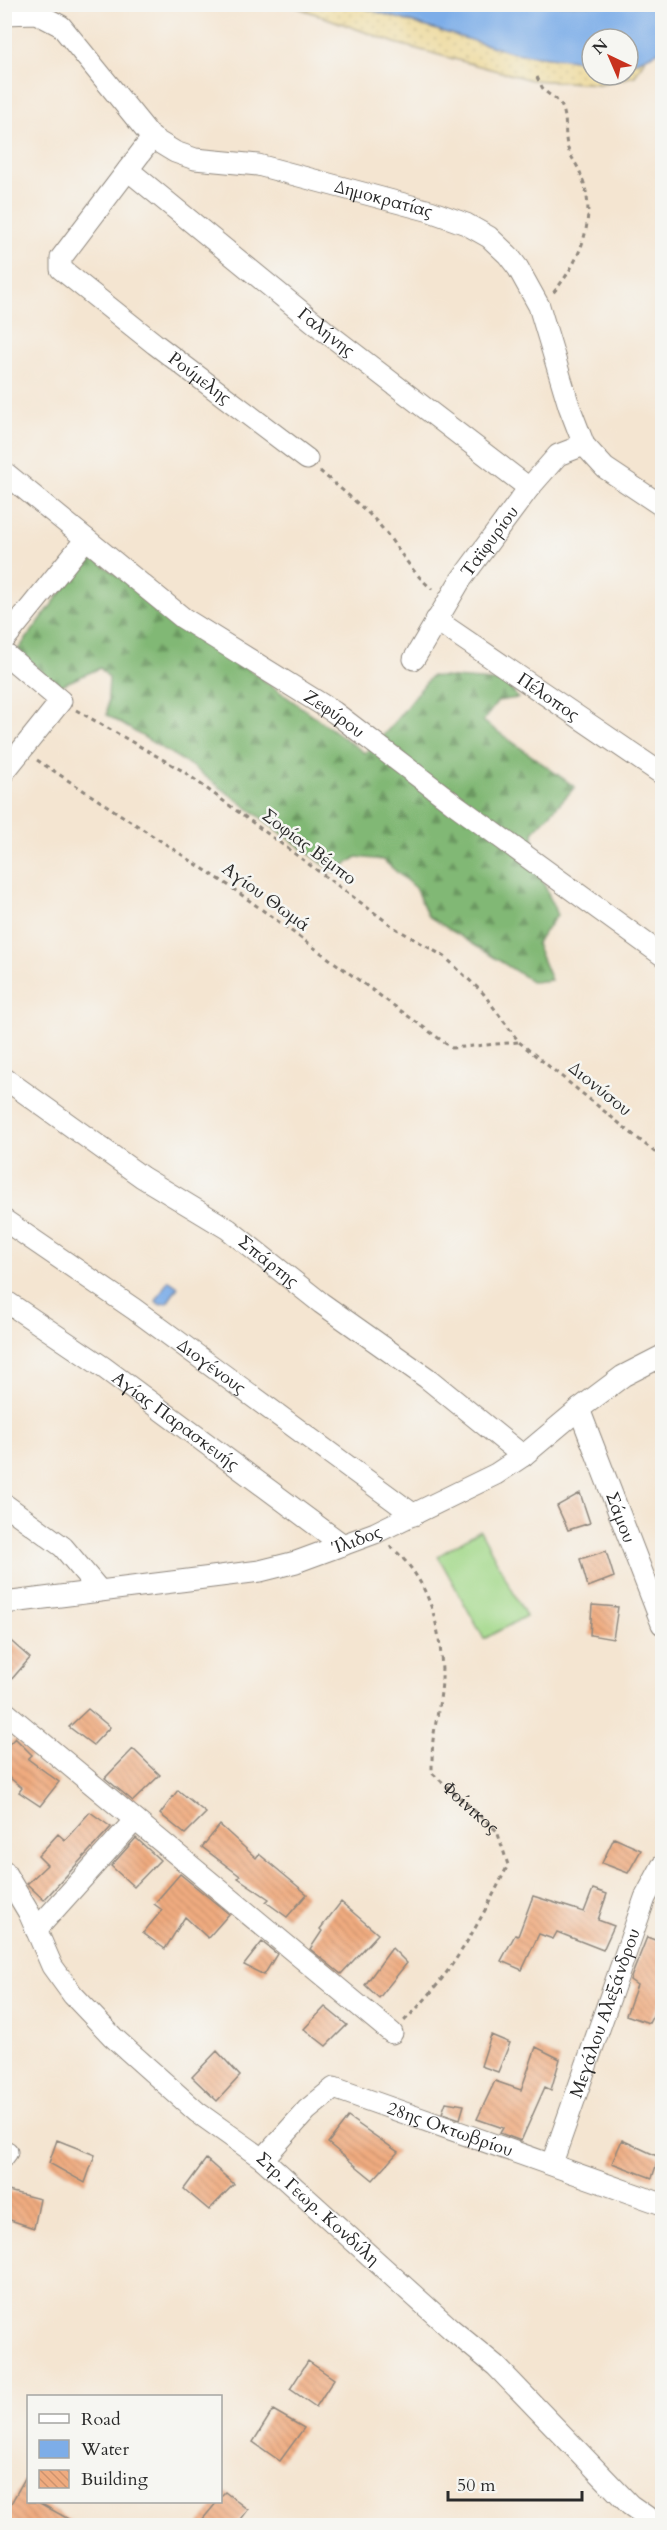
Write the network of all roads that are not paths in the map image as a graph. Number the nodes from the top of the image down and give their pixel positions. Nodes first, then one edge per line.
1 (4, 14) edge
2 (152, 138) junction
3 (128, 170) junction
4 (584, 445) junction
5 (308, 459) road end
6 (4, 472) edge
7 (529, 488) junction
8 (663, 506) edge
9 (86, 539) junction
10 (436, 620) junction
11 (4, 640) edge
12 (4, 653) edge
13 (414, 659) dead end
14 (4, 772) edge
15 (663, 774) edge
16 (663, 955) edge
17 (4, 1078) edge
18 (4, 1220) edge
19 (4, 1300) edge
20 (663, 1356) edge
21 (579, 1408) junction
22 (523, 1456) junction
23 (4, 1504) edge
24 (414, 1515) junction
25 (343, 1545) junction
26 (100, 1591) junction
27 (4, 1603) edge
28 (663, 1624) edge
29 (4, 1711) edge
30 (135, 1820) junction
31 (663, 1866) edge
32 (4, 1871) edge
33 (36, 1930) junction
34 (392, 2033) road end
35 (263, 2160) junction
36 (552, 2163) junction
37 (663, 2204) edge
38 (660, 2526) edge

1 - 2 street, Δημοκρατίας
2 - 3 street, Ρούμελης
2 - 4 street, Δημοκρατίας
3 - 5 street, Ρούμελης
3 - 7 street, Γαλήνης
4 - 7 street, Ταϊφυρίου
4 - 8 street, Δημοκρατίας
6 - 9 street, Ζεφύρου
7 - 10 street, Ταϊφυρίου
9 - 11 street
9 - 16 street, Ζεφύρου
10 - 13 street, Ταϊφυρίου
10 - 15 street, Πέλοπος
12 - 14 street
17 - 22 street, Σπάρτης
18 - 24 street, Διογένους
19 - 25 street, Αγίας Παρασκευής
20 - 21 street, Ίλιδος
21 - 22 street, Ίλιδος
21 - 28 street, Σάμου
22 - 24 street, Ίλιδος
23 - 26 street
24 - 25 street, Ίλιδος
25 - 26 street, Ίλιδος
26 - 27 street, Ίλιδος
29 - 30 street
30 - 33 street
30 - 34 street
31 - 36 street, Μεγάλου Αλεξάνδρου
32 - 33 street, Στρ. Γεωρ. Κονδύλη
33 - 35 street, Στρ. Γεωρ. Κονδύλη
35 - 36 street, 28ης Οκτωβρίου
35 - 38 street, Στρ. Γεωρ. Κονδύλη
36 - 37 street, 28ης Οκτωβρίου

